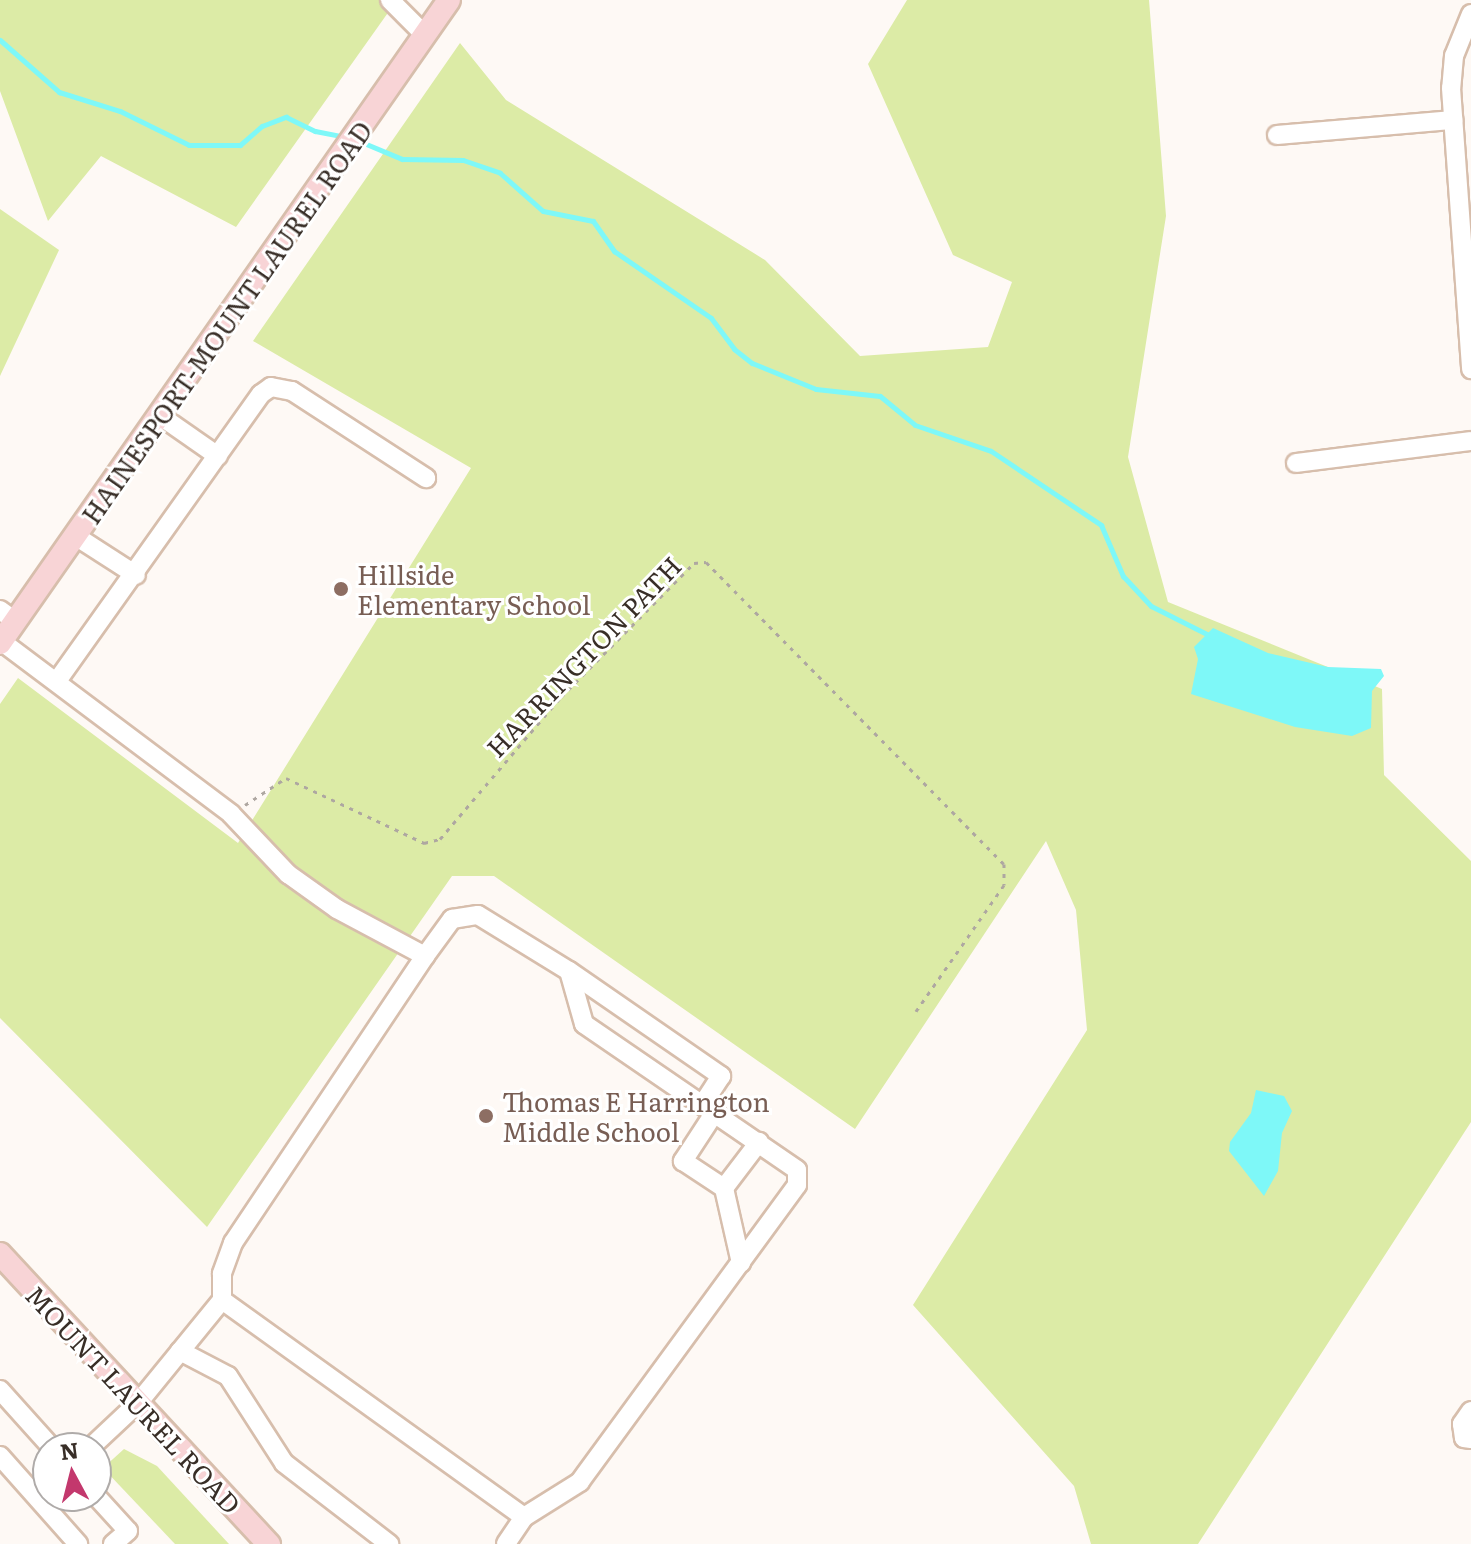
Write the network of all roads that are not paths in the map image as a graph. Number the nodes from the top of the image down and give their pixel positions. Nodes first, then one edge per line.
1 (390, 0) edge
2 (449, 0) edge
3 (1471, 14) edge
4 (425, 35) junction
5 (1453, 120) junction
6 (1277, 135) dead end
7 (1468, 249) edge
8 (1471, 369) edge
9 (162, 417) junction
10 (1471, 441) edge
11 (218, 456) junction
12 (1296, 463) dead end
13 (426, 478) dead end
14 (77, 537) junction
15 (136, 575) junction
16 (8, 616) edge
17 (1, 642) edge
18 (57, 681) junction
19 (425, 956) junction
20 (569, 971) junction
21 (709, 1108) junction
22 (759, 1142) junction
23 (724, 1188) junction
24 (0, 1254) edge
25 (741, 1263) junction
26 (222, 1300) junction
27 (180, 1351) junction
28 (0, 1390) edge
29 (138, 1403) junction
30 (1471, 1411) edge
31 (38, 1432) edge
32 (107, 1432) edge
33 (1471, 1439) edge
34 (0, 1456) edge
35 (111, 1512) edge
36 (524, 1517) junction
37 (78, 1544) edge
38 (113, 1544) edge
39 (269, 1544) edge
40 (389, 1544) edge
41 (506, 1544) edge

1 - 4 street
2 - 4 main road, HAINESPORT-MOUNT LAUREL ROAD
3 - 5 street
4 - 9 main road, HAINESPORT-MOUNT LAUREL ROAD
5 - 6 street
5 - 7 street
7 - 8 street
9 - 11 street
9 - 14 main road, HAINESPORT-MOUNT LAUREL ROAD
10 - 12 street
11 - 13 street
11 - 15 street
14 - 15 street
14 - 16 main road, HAINESPORT-MOUNT LAUREL ROAD
15 - 18 street
16 - 17 main road, HAINESPORT-MOUNT LAUREL ROAD
17 - 18 street
18 - 19 street
19 - 20 street
19 - 26 street
20 - 21 street
20 - 21 street
21 - 22 street
21 - 23 street
22 - 23 street
22 - 25 street
23 - 25 street
24 - 29 main road, MOUNT LAUREL ROAD
25 - 36 street
26 - 27 street
26 - 36 street
27 - 29 street
27 - 40 street
28 - 31 street
29 - 32 street
29 - 39 main road, MOUNT LAUREL ROAD
30 - 33 street
34 - 37 street
35 - 38 street
36 - 41 street

